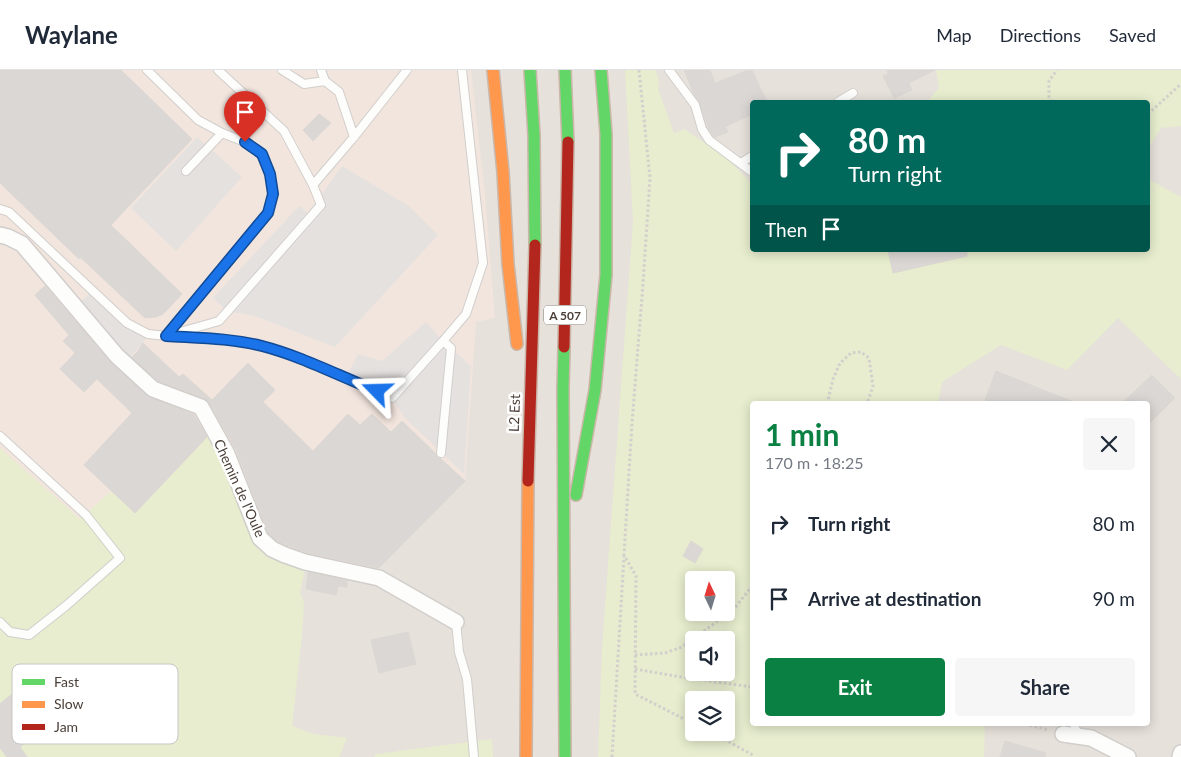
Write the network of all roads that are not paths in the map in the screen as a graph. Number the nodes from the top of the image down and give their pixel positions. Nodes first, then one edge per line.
1 (147, 70) edge
2 (218, 70) edge
3 (282, 70) edge
4 (321, 70) edge
5 (407, 70) edge
6 (462, 70) edge
7 (493, 70) edge
8 (530, 70) edge
9 (565, 70) edge
10 (601, 70) edge
11 (669, 70) edge
12 (324, 80) junction
13 (853, 93) dead end
14 (841, 100) edge
15 (222, 133) junction
16 (354, 137) junction
17 (750, 157) edge
18 (741, 163) junction
19 (750, 170) edge
20 (186, 171) dead end
21 (313, 185) junction
22 (0, 209) edge
23 (0, 235) edge
24 (166, 336) junction
25 (443, 341) junction
26 (518, 351) dead end
27 (520, 370) dead end
28 (0, 436) edge
29 (528, 448) junction
30 (441, 453) dead end
31 (564, 560) junction
32 (0, 622) edge
33 (456, 622) joint
34 (1072, 731) edge
35 (1125, 756) edge
36 (467, 757) edge
37 (474, 757) edge
38 (526, 757) edge
39 (565, 757) edge

1 - 15 lane
2 - 21 lane
3 - 12 lane
4 - 12 lane
5 - 16 lane
6 - 25 lane
7 - 26 highway
8 - 29 highway, L2 Est / A 507
9 - 31 highway, A 507
10 - 31 highway
11 - 18 lane
12 - 16 lane
13 - 14 lane
15 - 20 lane
15 - 24 lane
16 - 21 lane
17 - 18 lane
18 - 19 lane
21 - 24 lane
22 - 24 lane
23 - 33 street, Chemin de l'Oule
24 - 25 lane
25 - 30 lane
27 - 29 highway
28 - 32 lane
29 - 38 highway, L2 Est / A 507
31 - 39 highway, A 507
33 - 37 lane
34 - 35 street
36 - 37 lane

